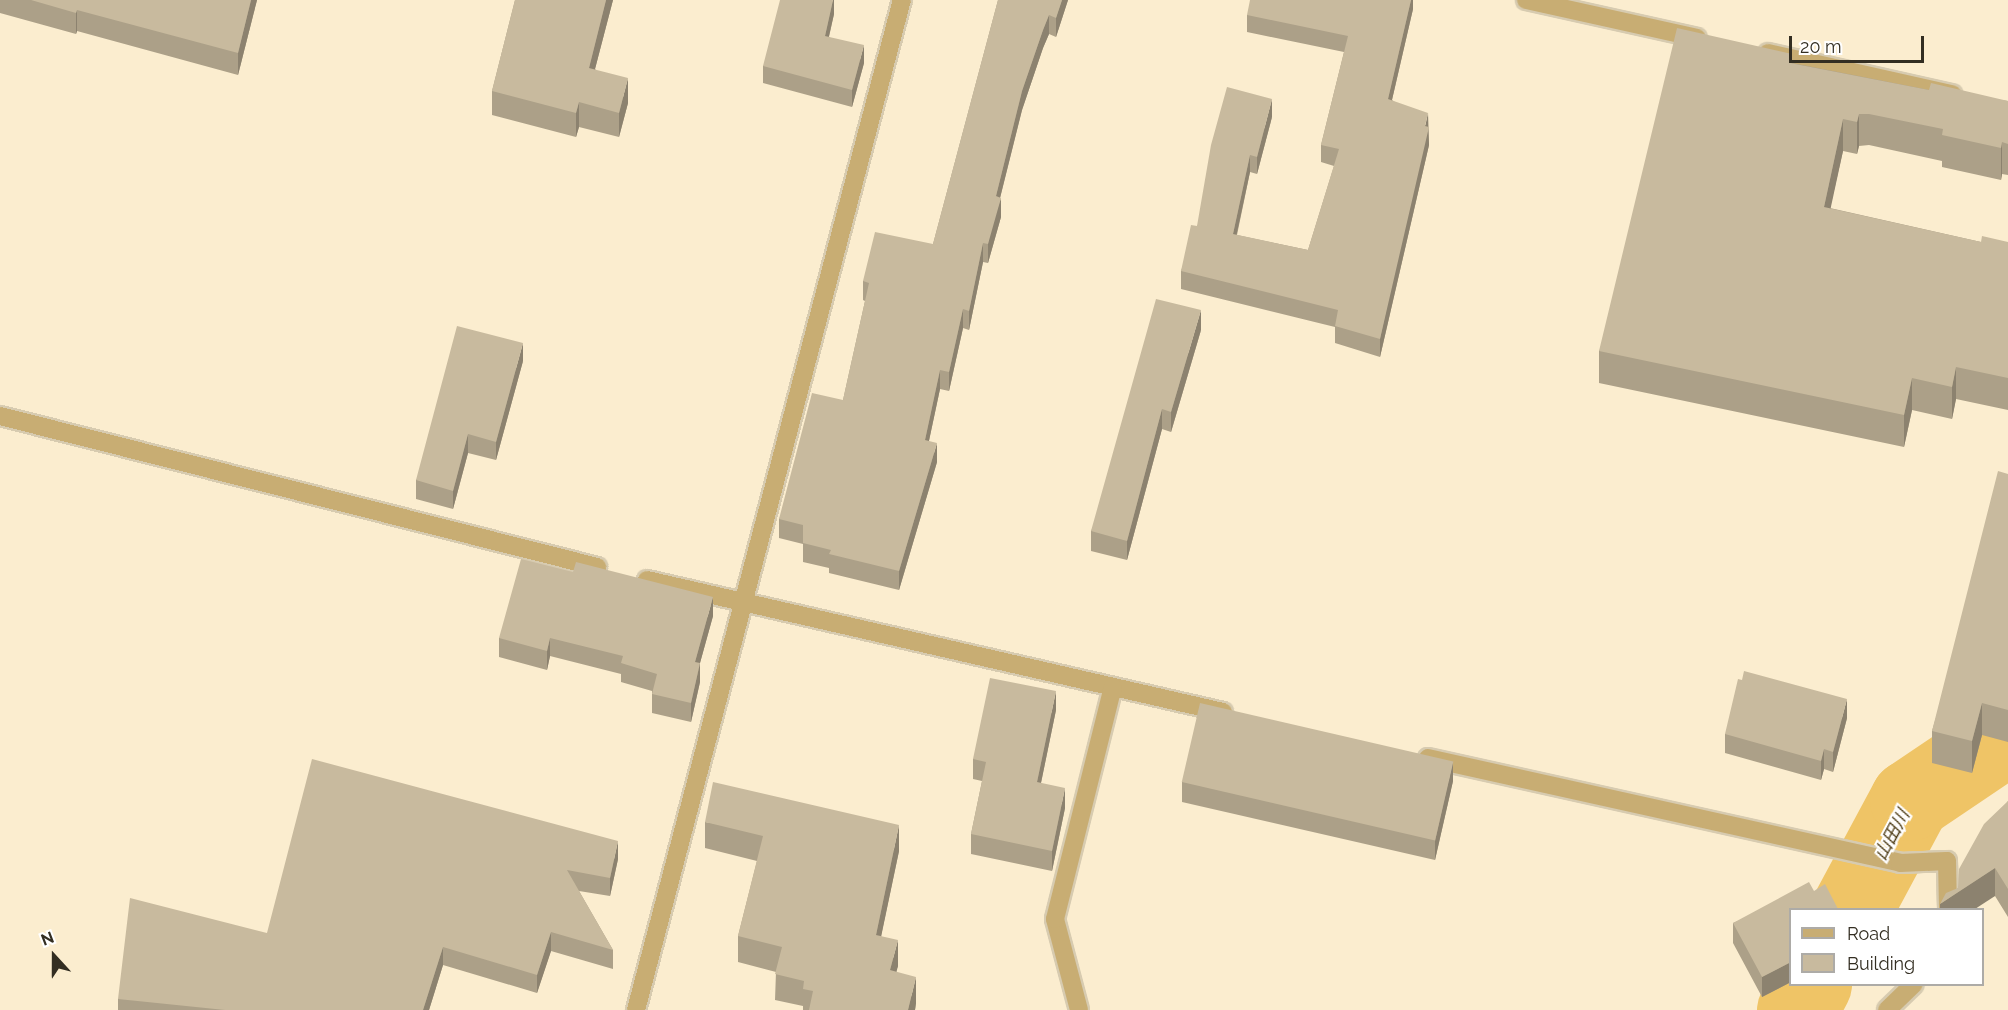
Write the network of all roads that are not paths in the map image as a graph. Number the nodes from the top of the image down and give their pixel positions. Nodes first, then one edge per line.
1 (902, 0) edge
2 (1526, 0) edge
3 (1721, 43) edge
4 (1744, 48) edge
5 (1974, 99) edge
6 (0, 416) edge
7 (744, 604) junction
8 (1113, 687) junction
9 (1240, 716) edge
10 (1414, 754) edge
11 (1948, 908) edge
12 (1912, 986) edge
13 (636, 1010) edge
14 (1079, 1010) edge
15 (1887, 1010) edge

1 - 7 street
2 - 3 street
4 - 5 street
6 - 7 street
7 - 8 street
7 - 13 street
8 - 9 street
8 - 14 street
10 - 11 street
12 - 15 street

